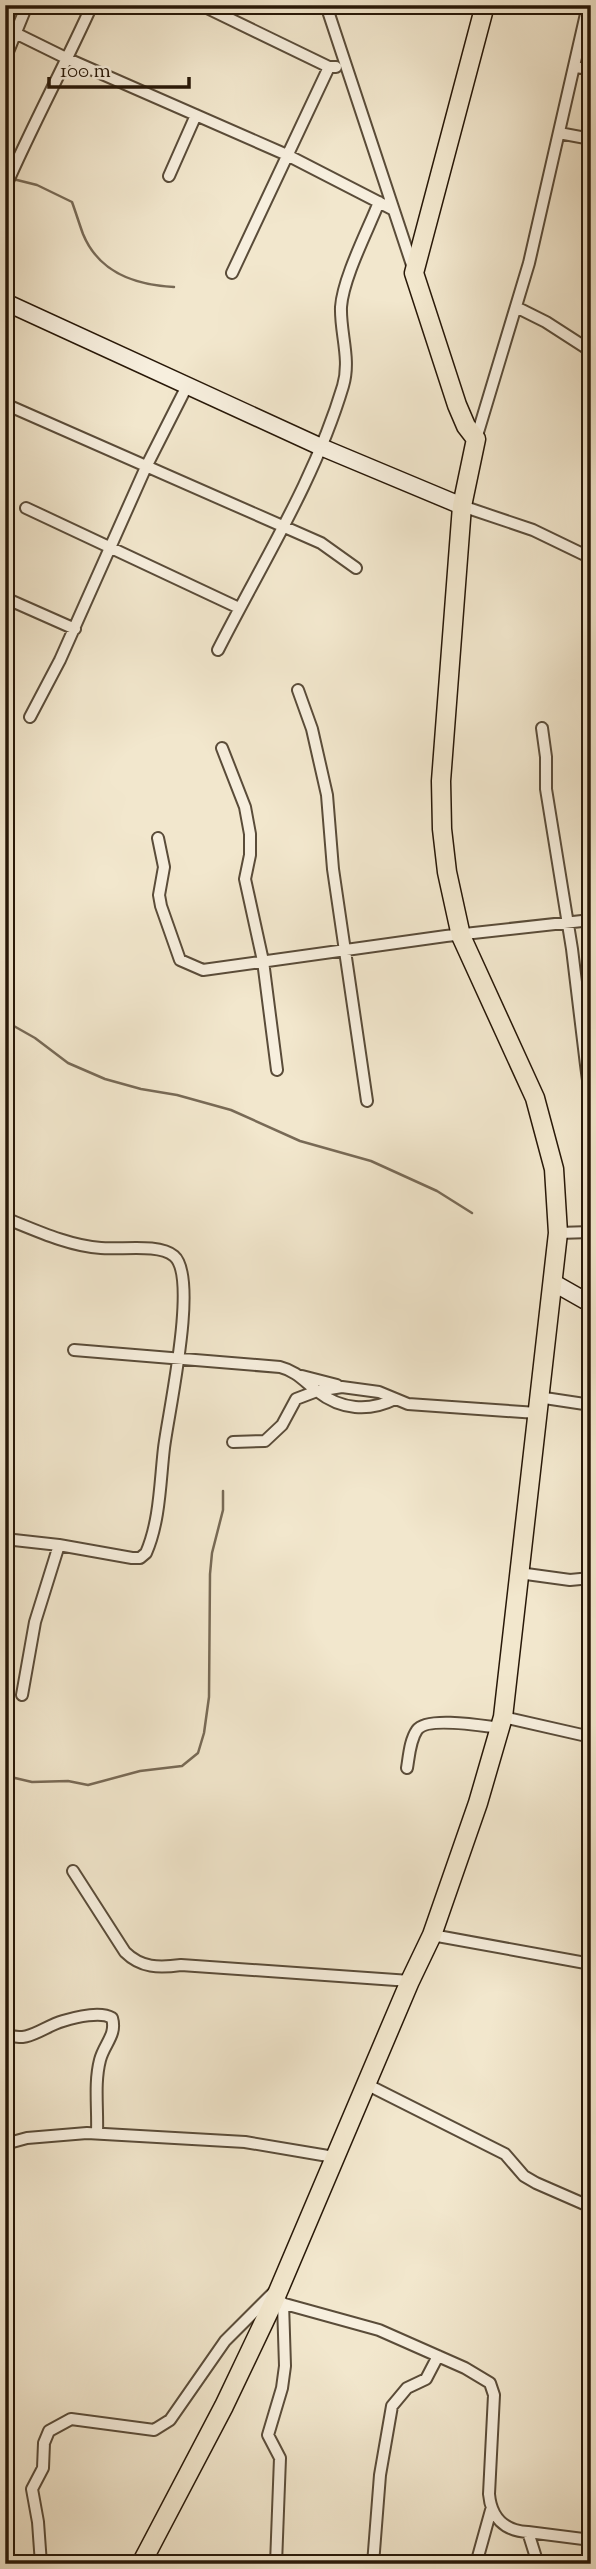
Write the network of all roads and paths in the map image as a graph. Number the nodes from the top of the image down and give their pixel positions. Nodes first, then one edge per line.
1 (27, 5) edge
2 (92, 5) edge
3 (201, 5) edge
4 (326, 5) edge
5 (485, 5) edge
6 (589, 8) edge
7 (10, 30) edge
8 (5, 59) edge
9 (68, 59) junction
10 (345, 66) junction
11 (329, 67) junction
12 (575, 68) junction
13 (591, 69) edge
14 (196, 115) junction
15 (559, 133) junction
16 (591, 139) edge
17 (287, 155) junction
18 (169, 176) dead end
19 (5, 188) edge
20 (379, 202) junction
21 (392, 209) junction
22 (232, 273) dead end
23 (414, 273) junction
24 (5, 302) edge
25 (516, 307) junction
26 (591, 351) edge
27 (187, 386) junction
28 (5, 404) edge
29 (476, 439) junction
30 (321, 447) junction
31 (146, 467) junction
32 (462, 506) junction
33 (26, 509) dead end
34 (283, 528) junction
35 (110, 547) junction
36 (591, 558) edge
37 (356, 568) dead end
38 (5, 597) edge
39 (239, 608) junction
40 (75, 629) junction
41 (218, 650) dead end
42 (298, 690) dead end
43 (30, 717) dead end
44 (542, 728) dead end
45 (222, 748) dead end
46 (158, 838) dead end
47 (591, 920) edge
48 (567, 924) junction
49 (461, 936) junction
50 (346, 951) junction
51 (263, 961) junction
52 (277, 1070) dead end
53 (367, 1101) dead end
54 (591, 1137) edge
55 (5, 1218) edge
56 (591, 1232) edge
57 (558, 1233) junction
58 (554, 1283) junction
59 (591, 1304) edge
60 (74, 1350) dead end
61 (179, 1357) junction
62 (300, 1375) junction
63 (342, 1387) junction
64 (317, 1391) junction
65 (395, 1399) junction
66 (537, 1405) junction
67 (591, 1405) edge
68 (233, 1442) dead end
69 (5, 1539) edge
70 (59, 1545) junction
71 (519, 1573) junction
72 (591, 1578) edge
73 (22, 1695) dead end
74 (502, 1723) junction
75 (591, 1737) edge
76 (407, 1768) dead end
77 (73, 1871) dead end
78 (432, 1935) junction
79 (591, 1964) edge
80 (410, 1981) junction
81 (5, 2034) edge
82 (366, 2084) junction
83 (97, 2133) junction
84 (5, 2144) edge
85 (334, 2157) junction
86 (591, 2207) edge
87 (280, 2296) junction
88 (438, 2356) junction
89 (491, 2510) junction
90 (527, 2532) junction
91 (591, 2540) edge
92 (41, 2564) edge
93 (141, 2564) edge
94 (276, 2564) edge
95 (373, 2564) edge
96 (476, 2564) edge
97 (537, 2564) edge

1 - 7 street
2 - 9 street
3 - 11 street
4 - 10 street
5 - 23 main road
6 - 12 street
7 - 8 street
7 - 9 street
9 - 14 street
9 - 19 street
10 - 11 street
10 - 21 street
11 - 17 street
12 - 13 street
12 - 15 street
14 - 17 street
14 - 18 street
15 - 16 street
15 - 25 street
17 - 20 street
17 - 22 street
20 - 21 street
20 - 30 street
21 - 23 street
23 - 29 main road
24 - 27 street
25 - 26 street
25 - 29 street
27 - 30 street
27 - 31 street
28 - 31 street
29 - 32 main road
30 - 32 street
30 - 34 street
31 - 34 street
31 - 35 street
32 - 36 street
32 - 49 main road
33 - 35 street
34 - 37 street
34 - 39 street
35 - 39 street
35 - 40 street
38 - 40 street
39 - 41 street
40 - 43 street
42 - 50 street
44 - 48 street
45 - 51 street
46 - 51 street
47 - 48 street
48 - 49 street
48 - 54 street
49 - 50 street
49 - 57 main road
50 - 51 street
50 - 53 street
51 - 52 street
55 - 61 street
56 - 57 street
57 - 58 main road
58 - 59 street
58 - 66 main road
60 - 61 street
61 - 62 street
61 - 70 street
62 - 63 street
62 - 64 street
63 - 64 street
63 - 65 street
64 - 65 street
64 - 68 street
65 - 66 street
66 - 67 street
66 - 71 main road
69 - 70 street
70 - 73 street
71 - 72 street
71 - 74 main road
74 - 75 street
74 - 76 street
74 - 78 main road
77 - 80 street
78 - 79 street
78 - 80 main road
80 - 82 main road
81 - 83 street
82 - 85 main road
82 - 86 street
83 - 84 street
83 - 85 street
85 - 87 main road
87 - 88 street
87 - 92 street
87 - 93 main road
87 - 94 street
88 - 89 street
88 - 95 street
89 - 90 street
89 - 96 street
90 - 91 street
90 - 97 street

